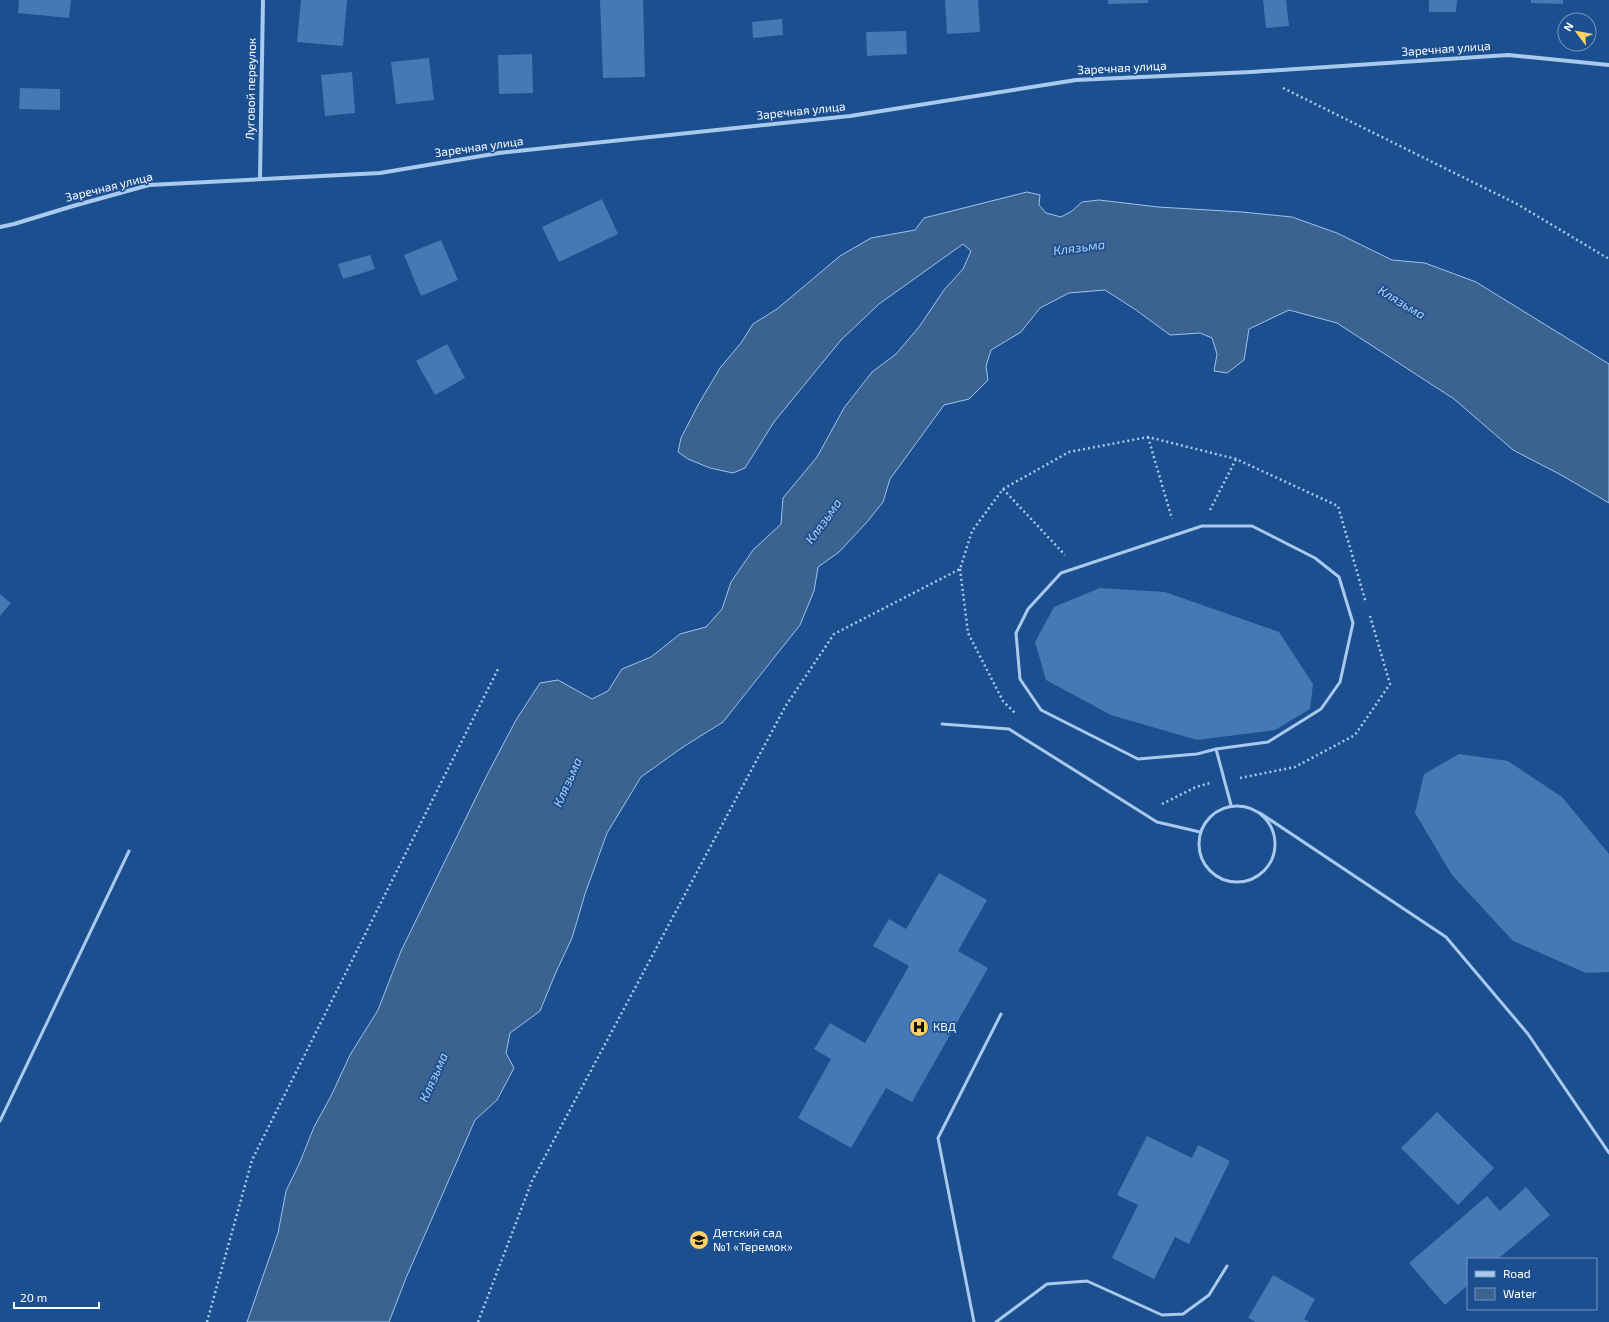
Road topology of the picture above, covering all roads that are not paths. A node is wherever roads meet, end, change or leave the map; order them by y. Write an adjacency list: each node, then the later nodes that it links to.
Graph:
1 (264, 0): 3 (street, Луговой переулок)
2 (1609, 65): 3 (street, Заречная улица)
3 (260, 178): 4 (street, Заречная улица)
4 (0, 227)
5 (942, 724): 9 (lane)
6 (1216, 749): 6 (lane); 7 (lane)
7 (1231, 805): 8 (lane); 9 (lane)
8 (1260, 813): 9 (lane); 13 (lane)
9 (1200, 832)
10 (129, 851): 12 (lane)
11 (1001, 1014): 15 (lane)
12 (0, 1122)
13 (1609, 1153)
14 (1227, 1266): 16 (lane)
15 (974, 1322)
16 (996, 1322)

